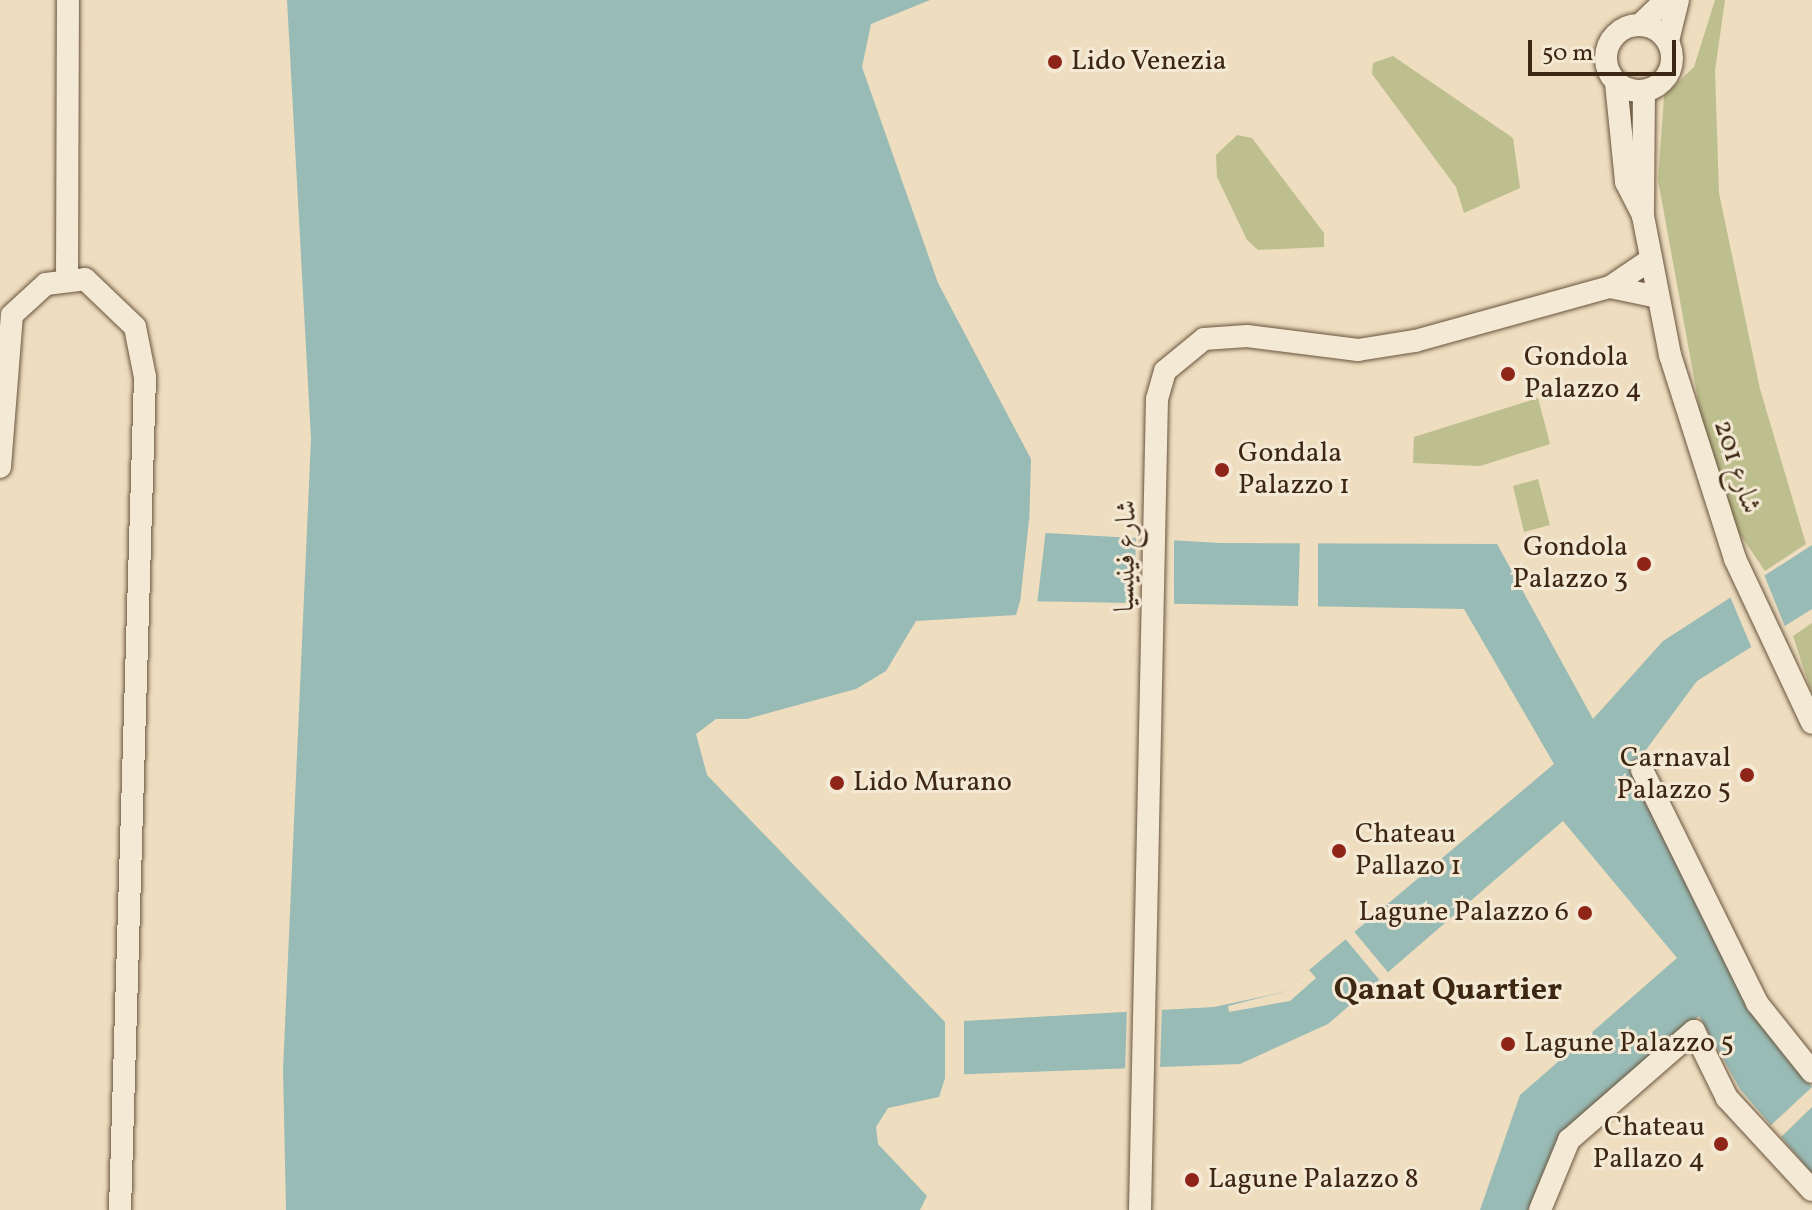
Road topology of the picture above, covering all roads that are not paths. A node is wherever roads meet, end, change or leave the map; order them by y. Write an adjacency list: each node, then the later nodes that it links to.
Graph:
1 (68, 0): 10 (street)
2 (1666, 0): 4 (street)
3 (1678, 0): 5 (street)
4 (1640, 25): 5 (street); 6 (street)
5 (1668, 41): 7 (street)
6 (1616, 83): 7 (street); 8 (street, شارع 201)
7 (1644, 91): 8 (street, شارع 201)
8 (1643, 216): 9 (street, شارع 201)
9 (1650, 260): 11 (street, شارع فينيسيا); 12 (street, شارع 201)
10 (67, 278): 13 (street); 18 (street)
11 (1610, 287): 12 (street, شارع فينيسيا); 19 (street, شارع فينيسيا)
12 (1658, 297): 14 (street, شارع 201)
13 (0, 467)
14 (1812, 723)
15 (1642, 770): 16 (street)
16 (1812, 1072)
17 (1812, 1190): 20 (street)
18 (120, 1210)
19 (1140, 1210)
20 (1540, 1210)

